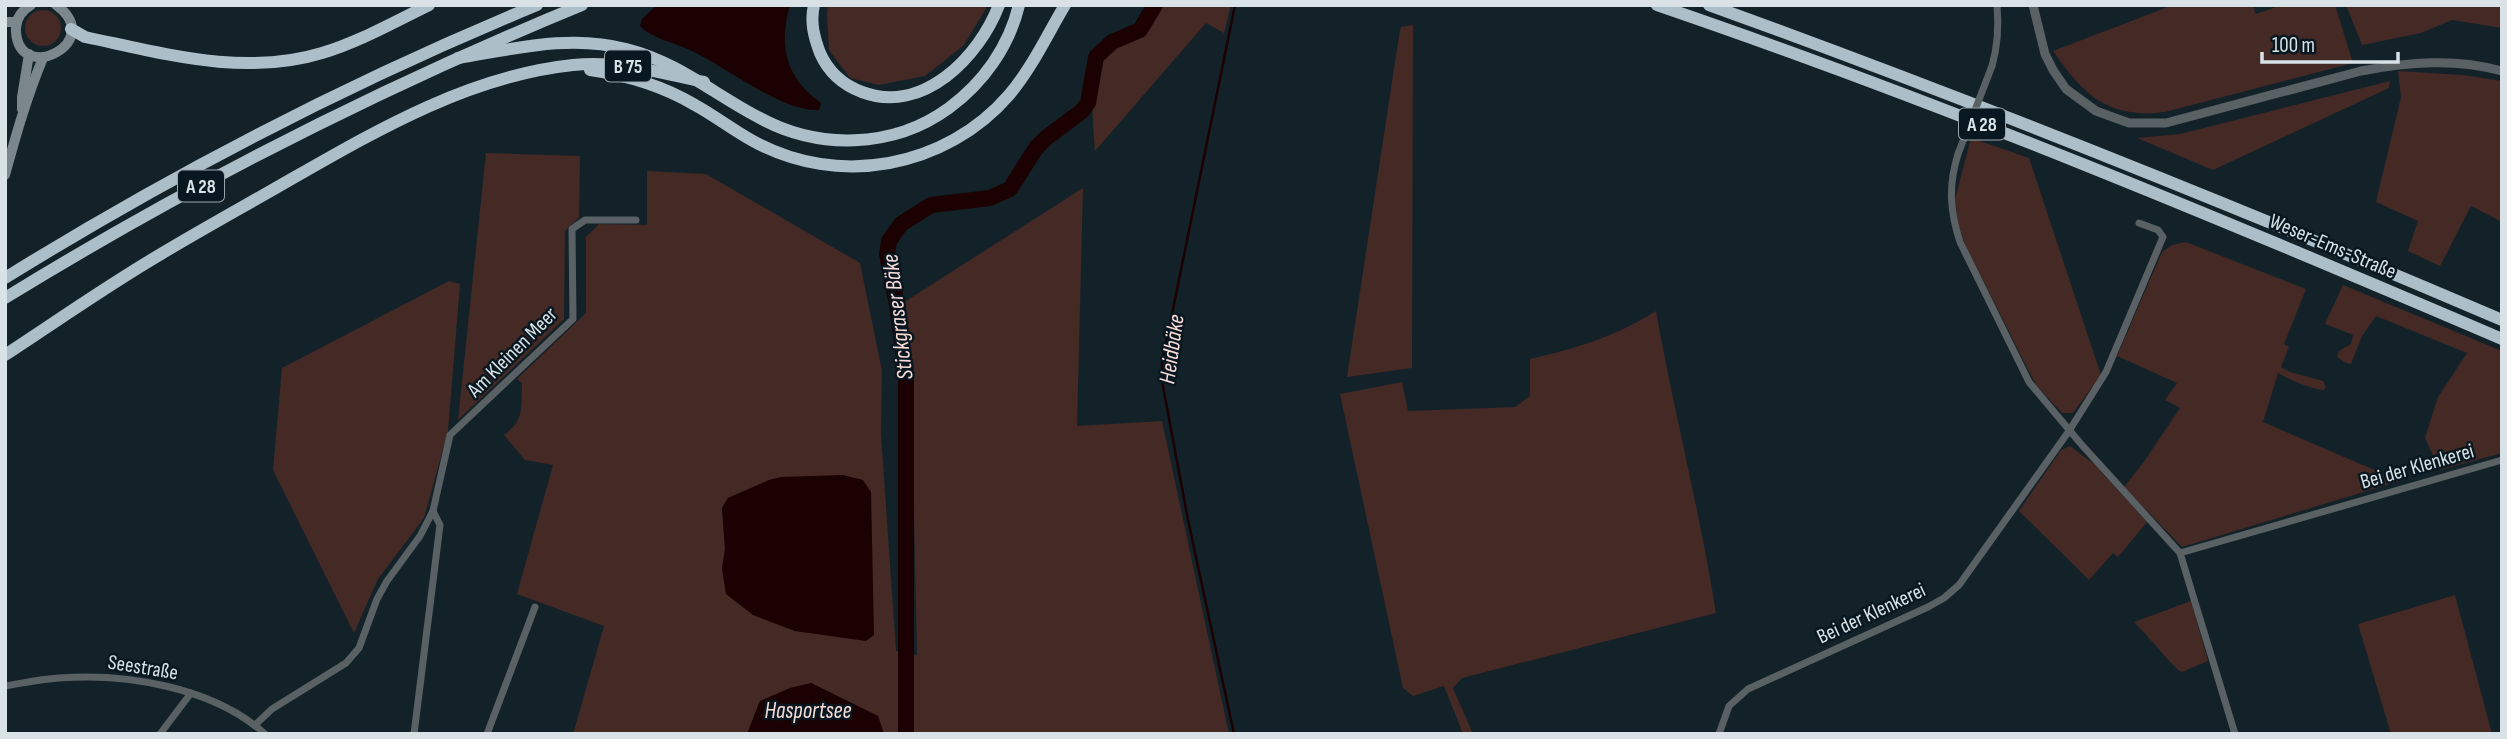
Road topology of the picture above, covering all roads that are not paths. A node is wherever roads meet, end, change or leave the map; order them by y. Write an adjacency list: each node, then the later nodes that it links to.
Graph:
1 (31, 5): 17 (main road)
2 (429, 5): 18 (highway)
3 (520, 5): 15 (highway)
4 (537, 5): 15 (highway, A 28)
5 (582, 5): 22 (highway, A 28)
6 (814, 5): 7 (highway)
7 (999, 5)
8 (1019, 5): 25 (highway)
9 (1065, 5): 23 (highway)
10 (1657, 5): 33 (highway, Weser-Ems-Straße / A 28)
11 (1709, 5): 32 (highway, Weser-Ems-Straße / A 28)
12 (1997, 5): 35 (street, bridge)
13 (2033, 5): 24 (street)
14 (57, 6): 18 (main road)
15 (499, 21): 30 (highway, A 28)
16 (5, 22): 17 (main road)
17 (17, 22): 19 (main road)
18 (71, 29): 21 (main road)
19 (11, 34): 20 (main road)
20 (29, 54): 21 (main road); 26 (main road)
21 (43, 58): 26 (main road)
22 (458, 58): 25 (highway); 31 (highway, A 28)
23 (551, 68): 25 (highway, B 75); 34 (highway)
24 (2502, 71)
25 (704, 82)
26 (22, 109): 27 (main road)
27 (5, 175)
28 (636, 219): 37 (street, Am Kleinen Meer)
29 (2139, 223): 35 (street, Bei der Klenkerei)
30 (5, 278)
31 (5, 298)
32 (2502, 320)
33 (2502, 339)
34 (5, 355)
35 (2069, 431): 38 (street); 47 (street, Bei der Klenkerei)
36 (2502, 460): 38 (street, Bei der Klenkerei)
37 (433, 511): 42 (street, Am Kleinen Meer); 45 (street, Am Kleinen Meer)
38 (2180, 553): 48 (street)
39 (535, 607): 46 (street)
40 (5, 686): 41 (street, Seestraße)
41 (191, 693): 42 (street, Seestraße); 43 (street)
42 (255, 725): 44 (street, Seestraße)
43 (160, 734)
44 (265, 734)
45 (414, 734)
46 (487, 734)
47 (1719, 734)
48 (2235, 734)

